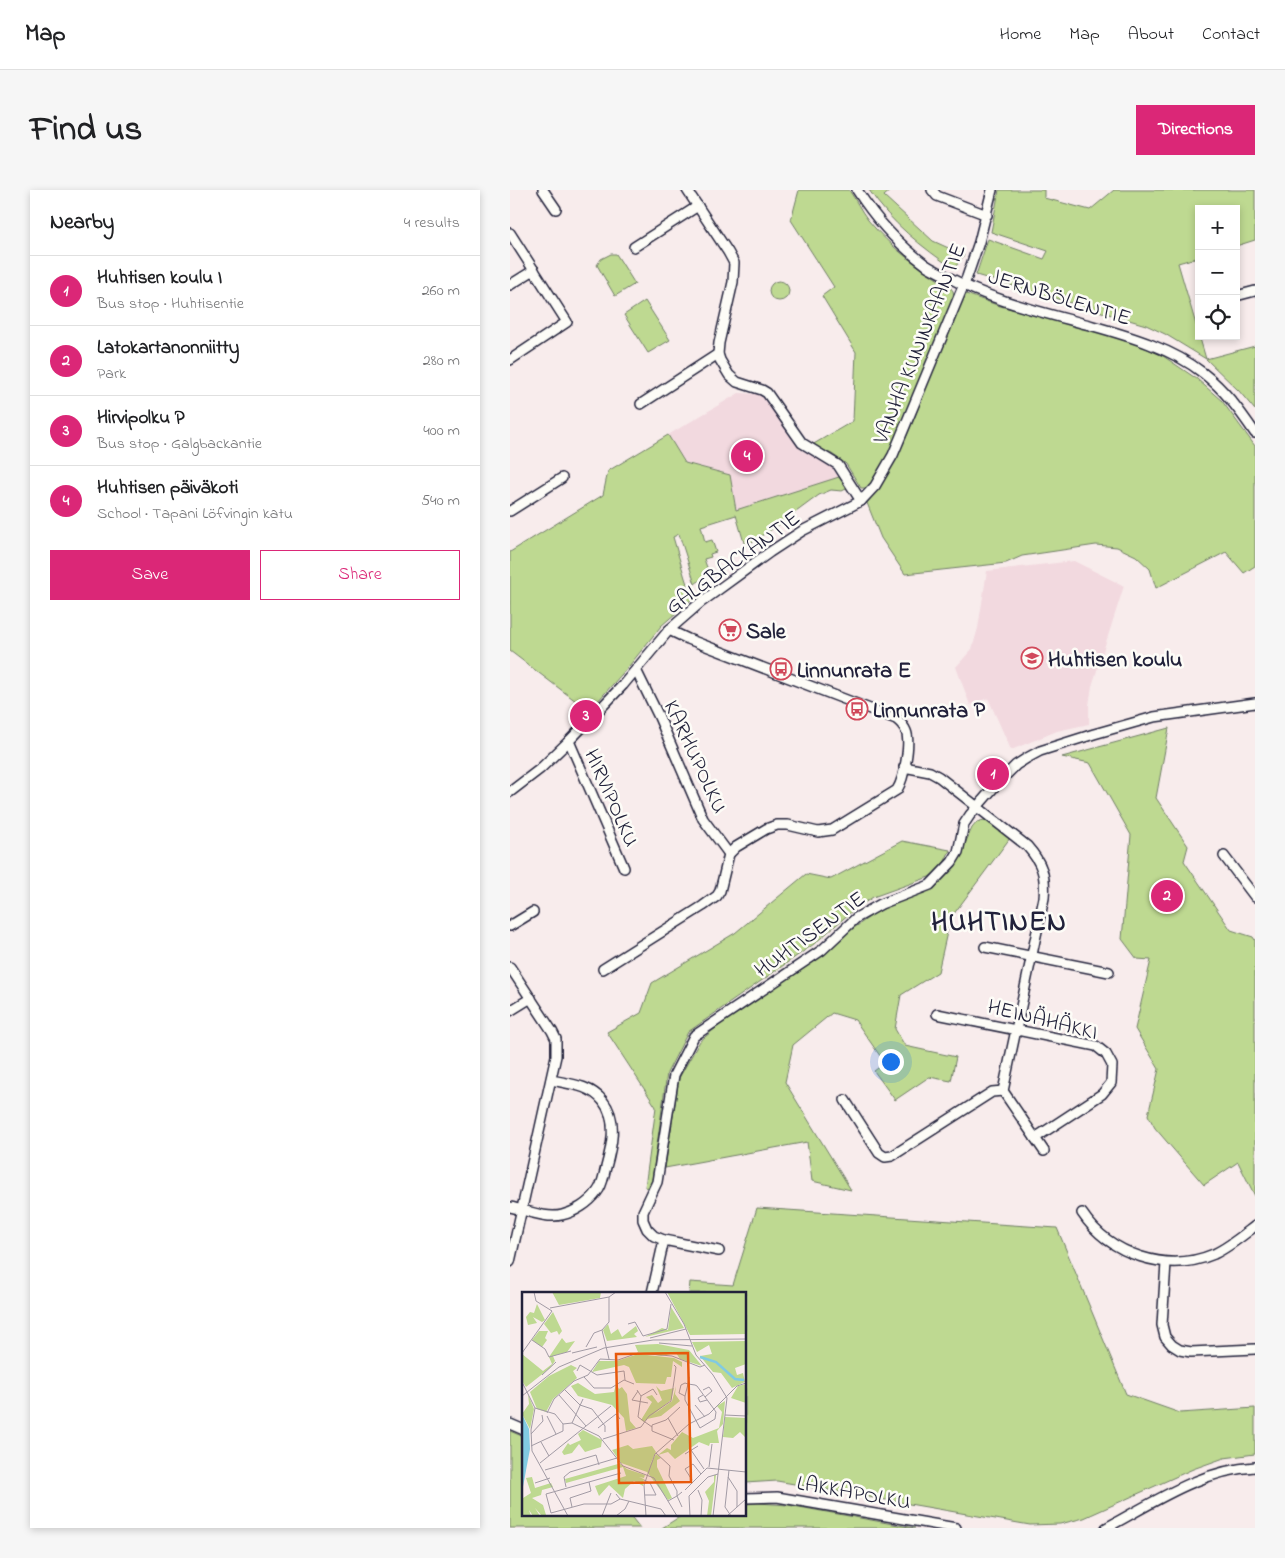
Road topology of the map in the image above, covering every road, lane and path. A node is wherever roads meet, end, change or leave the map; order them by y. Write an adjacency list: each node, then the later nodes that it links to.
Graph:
1 (543, 190): 7 (street)
2 (687, 190): 6 (street)
3 (857, 190): 13 (street, JERNBÖLENTIE)
4 (932, 190): 8 (street)
5 (992, 190): 8 (street, VANHA KUNINKAANTIE)
6 (698, 206): 10 (street); 16 (street)
7 (556, 209)
8 (987, 215): 13 (street, VANHA KUNINKAANTIE)
9 (510, 233): 11 (street)
10 (634, 247)
11 (534, 270): 12 (street); 17 (street)
12 (510, 285)
13 (962, 285): 19 (street, JERNBÖLENTIE); 21 (street, VANHA KUNINKAANTIE)
14 (1255, 291): 15 (street)
15 (1240, 295)
16 (718, 354): 18 (street); 21 (street)
17 (510, 360)
18 (641, 404)
19 (1255, 433)
20 (562, 478): 22 (street)
21 (861, 500): 23 (street, GALGBACKANTIE)
22 (510, 511)
23 (669, 630): 24 (street, GALGBACKANTIE); 27 (street)
24 (636, 670): 26 (street, GALGBACKANTIE); 30 (street, KARHUPOLKU)
25 (1255, 703): 29 (street, HUHTISENTIE)
26 (569, 741): 28 (street, GALGBACKANTIE); 32 (street, HIRVIPOLKU)
27 (904, 767): 29 (street); 30 (street)
28 (510, 792)
29 (977, 807): 37 (street); 54 (street, HUHTISENTIE)
30 (729, 854): 39 (street)
31 (1224, 856): 33 (street)
32 (624, 868)
33 (1255, 897)
34 (533, 912): 35 (street)
35 (510, 926)
36 (985, 947): 37 (street)
37 (1032, 957): 40 (street); 44 (street)
38 (510, 967): 41 (street)
39 (603, 969)
40 (1109, 972)
41 (531, 998): 42 (street); 45 (street)
42 (510, 1011)
43 (937, 1014): 44 (street, HEINÄHÄKKI)
44 (1017, 1029): 46 (street); 48 (street, HEINÄHÄKKI)
45 (551, 1080): 51 (street); 51 (street)
46 (1004, 1091): 47 (street); 48 (street)
47 (845, 1100)
48 (1035, 1138): 49 (street)
49 (1044, 1151)
50 (510, 1207): 51 (street)
51 (522, 1210): 56 (street)
52 (1082, 1213): 57 (street)
53 (1255, 1226): 57 (street)
54 (664, 1240): 55 (street); 58 (street)
55 (719, 1251)
56 (510, 1262)
57 (1166, 1263): 59 (street)
58 (652, 1292)
59 (1255, 1349)
60 (510, 1424): 61 (street)
61 (522, 1429)
62 (1255, 1467): 65 (street)
63 (746, 1498): 64 (street, LAKKAPOLKU)
64 (956, 1528)
65 (1106, 1528)

